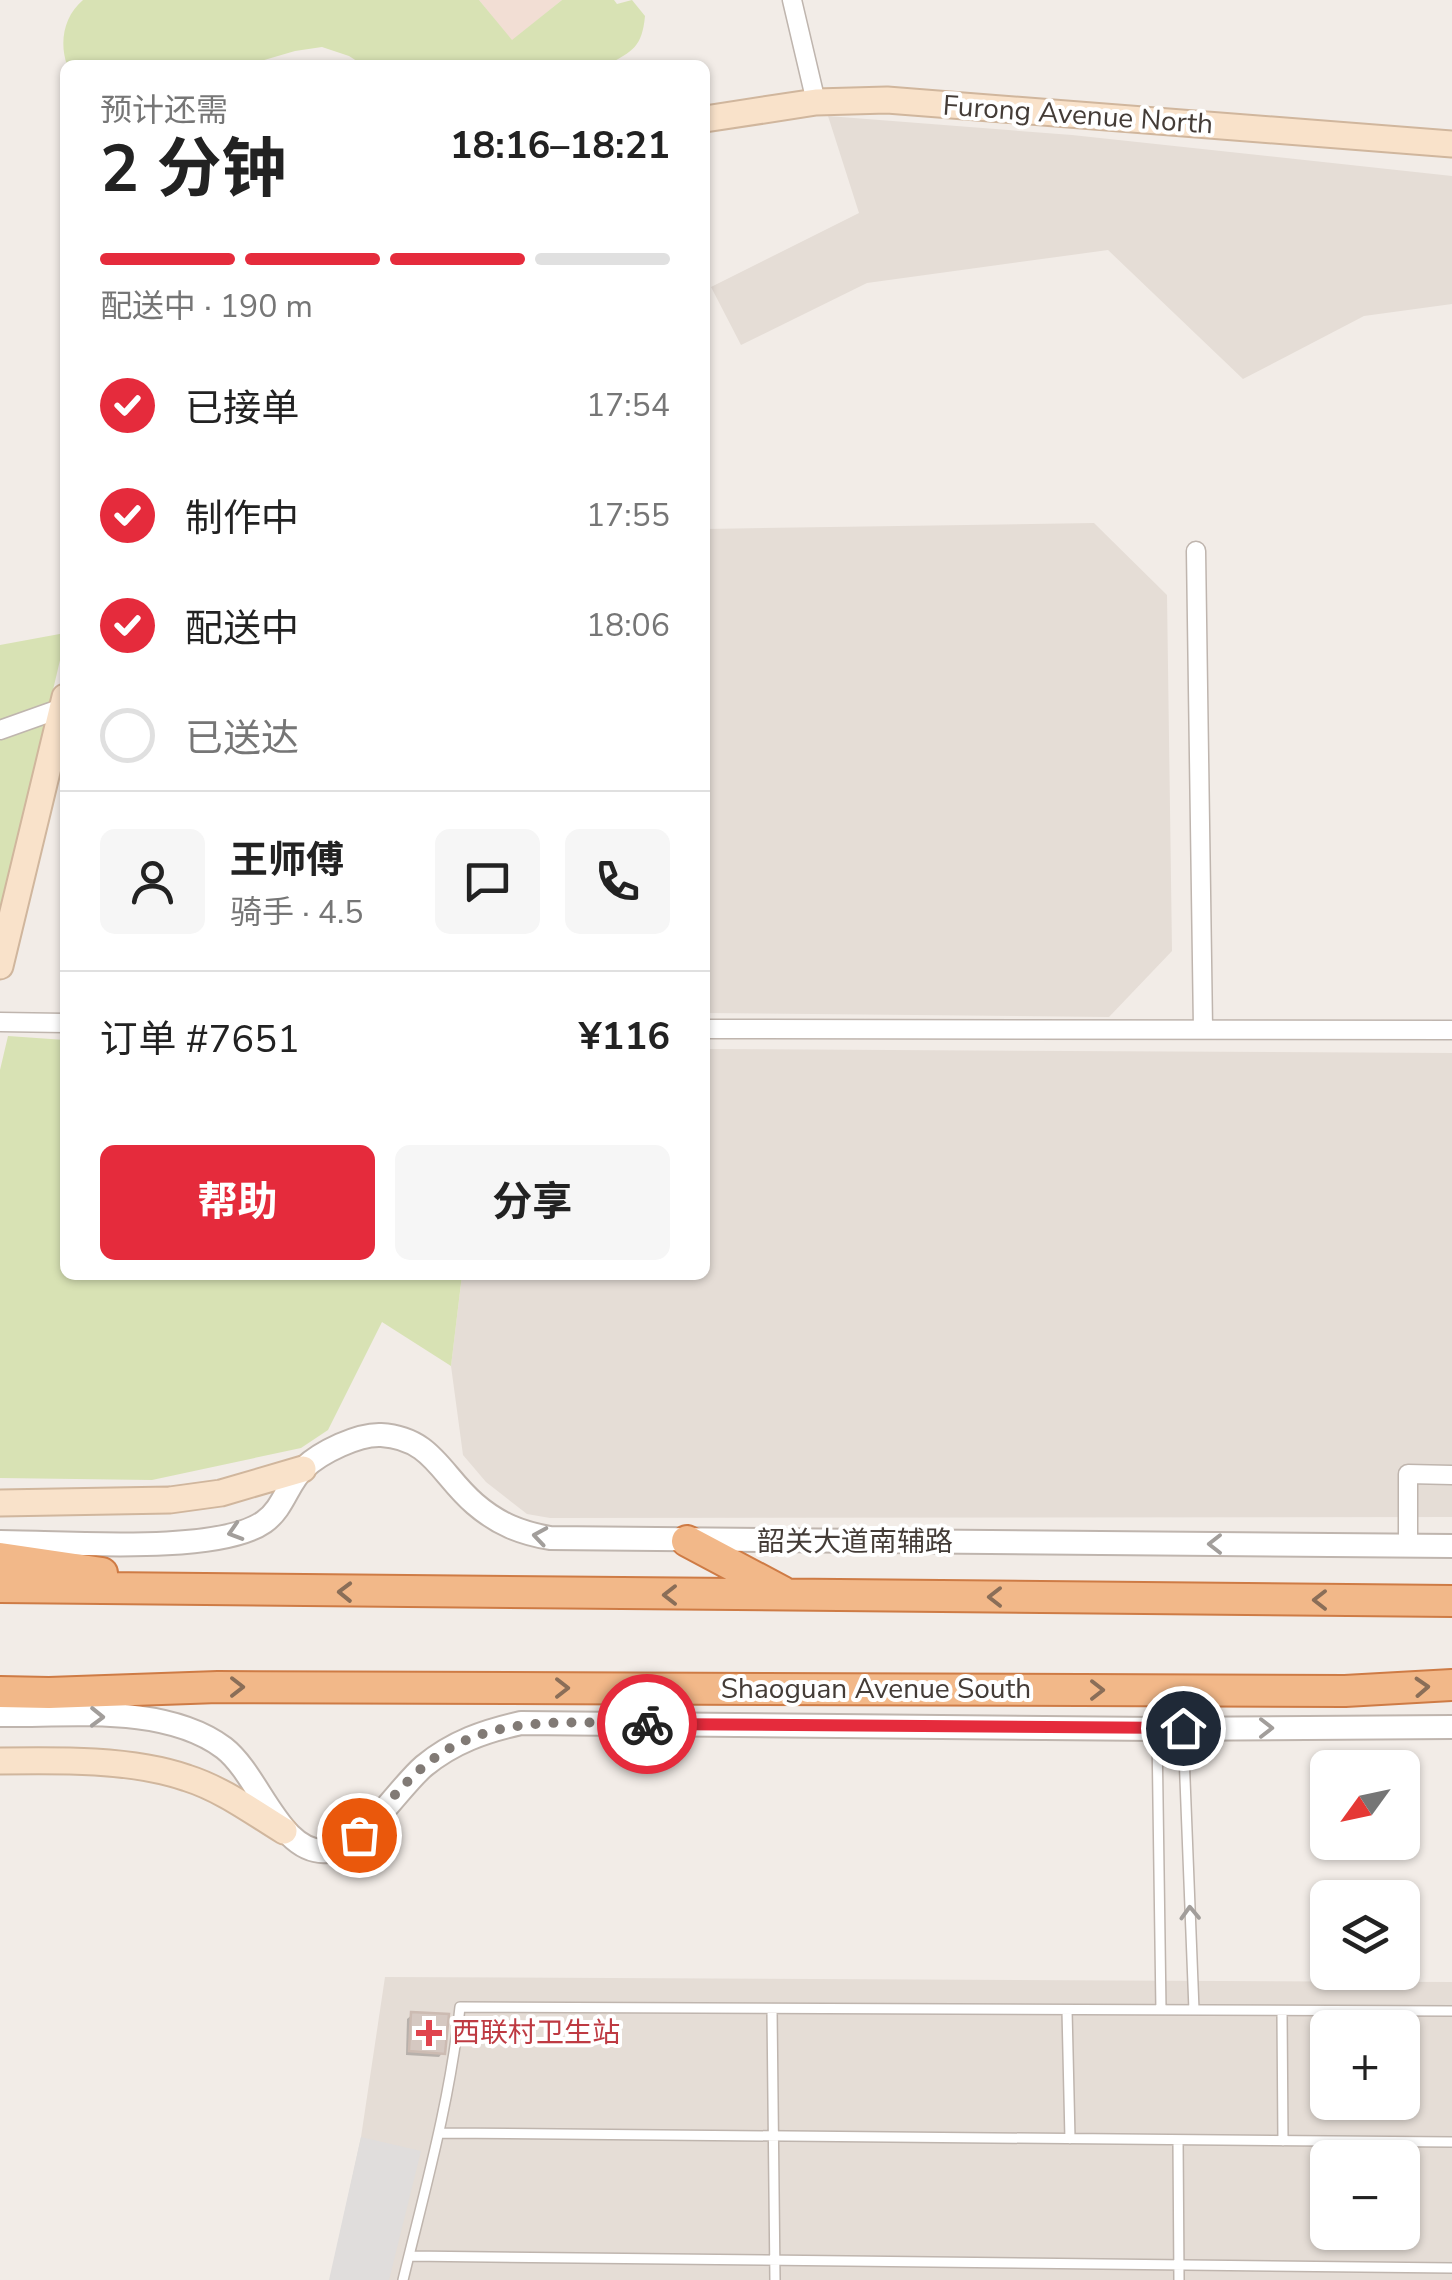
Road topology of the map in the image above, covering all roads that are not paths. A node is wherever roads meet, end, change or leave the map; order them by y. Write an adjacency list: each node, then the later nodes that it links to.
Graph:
1 (792, 0): 2 (street)
2 (816, 102): 3 (main road, Furong Avenue North); 4 (main road, Furong Avenue North)
3 (710, 118)
4 (1452, 144)
5 (1196, 551): 13 (street)
6 (60, 704): 8 (street)
7 (60, 716): 9 (main road)
8 (0, 730)
9 (0, 966)
10 (0, 1022): 11 (street)
11 (60, 1023)
12 (710, 1029): 13 (street)
13 (1203, 1029): 14 (street)
14 (1452, 1030)
15 (303, 1468): 17 (main road); 18 (street, 韶关大道南辅路, one-way to 15); 19 (street, one-way to 19)
16 (1452, 1475): 20 (street)
17 (0, 1503)
18 (687, 1541): 20 (street, 韶关大道南辅路, one-way to 18); 25 (highway)
19 (0, 1542)
20 (1408, 1545): 21 (street, 韶关大道南辅路)
21 (1452, 1546)
22 (0, 1558): 24 (highway)
23 (0, 1587): 24 (highway)
24 (209, 1588): 25 (highway, one-way to 24)
25 (790, 1596): 26 (highway, one-way to 25)
26 (1452, 1601)
27 (1452, 1686): 28 (highway, Shaoguan Avenue South, one-way to 27)
28 (0, 1692)
29 (0, 1714): 34 (street, one-way to 34)
30 (1183, 1728): 31 (street, one-way to 31); 32 (street); 38 (lane, one-way to 30)
31 (1452, 1728)
32 (1157, 1729): 34 (street); 37 (lane)
33 (0, 1761): 34 (main road)
34 (284, 1831)
35 (772, 2009): 36 (lane); 41 (lane); 42 (lane)
36 (1067, 2010): 37 (lane); 43 (lane)
37 (1161, 2010): 38 (lane)
38 (1194, 2010): 39 (lane)
39 (1282, 2011): 40 (lane); 45 (lane)
40 (1452, 2011)
41 (440, 2134): 42 (lane); 47 (lane)
42 (773, 2136): 43 (lane); 48 (lane)
43 (1070, 2138): 44 (lane)
44 (1178, 2140): 45 (lane); 49 (lane)
45 (1283, 2141): 46 (lane)
46 (1452, 2142)
47 (409, 2256): 48 (lane); 51 (lane)
48 (774, 2260): 49 (lane); 52 (lane)
49 (1179, 2265): 50 (lane); 53 (lane)
50 (1452, 2268)
51 (403, 2280)
52 (775, 2280)
53 (1179, 2280)

